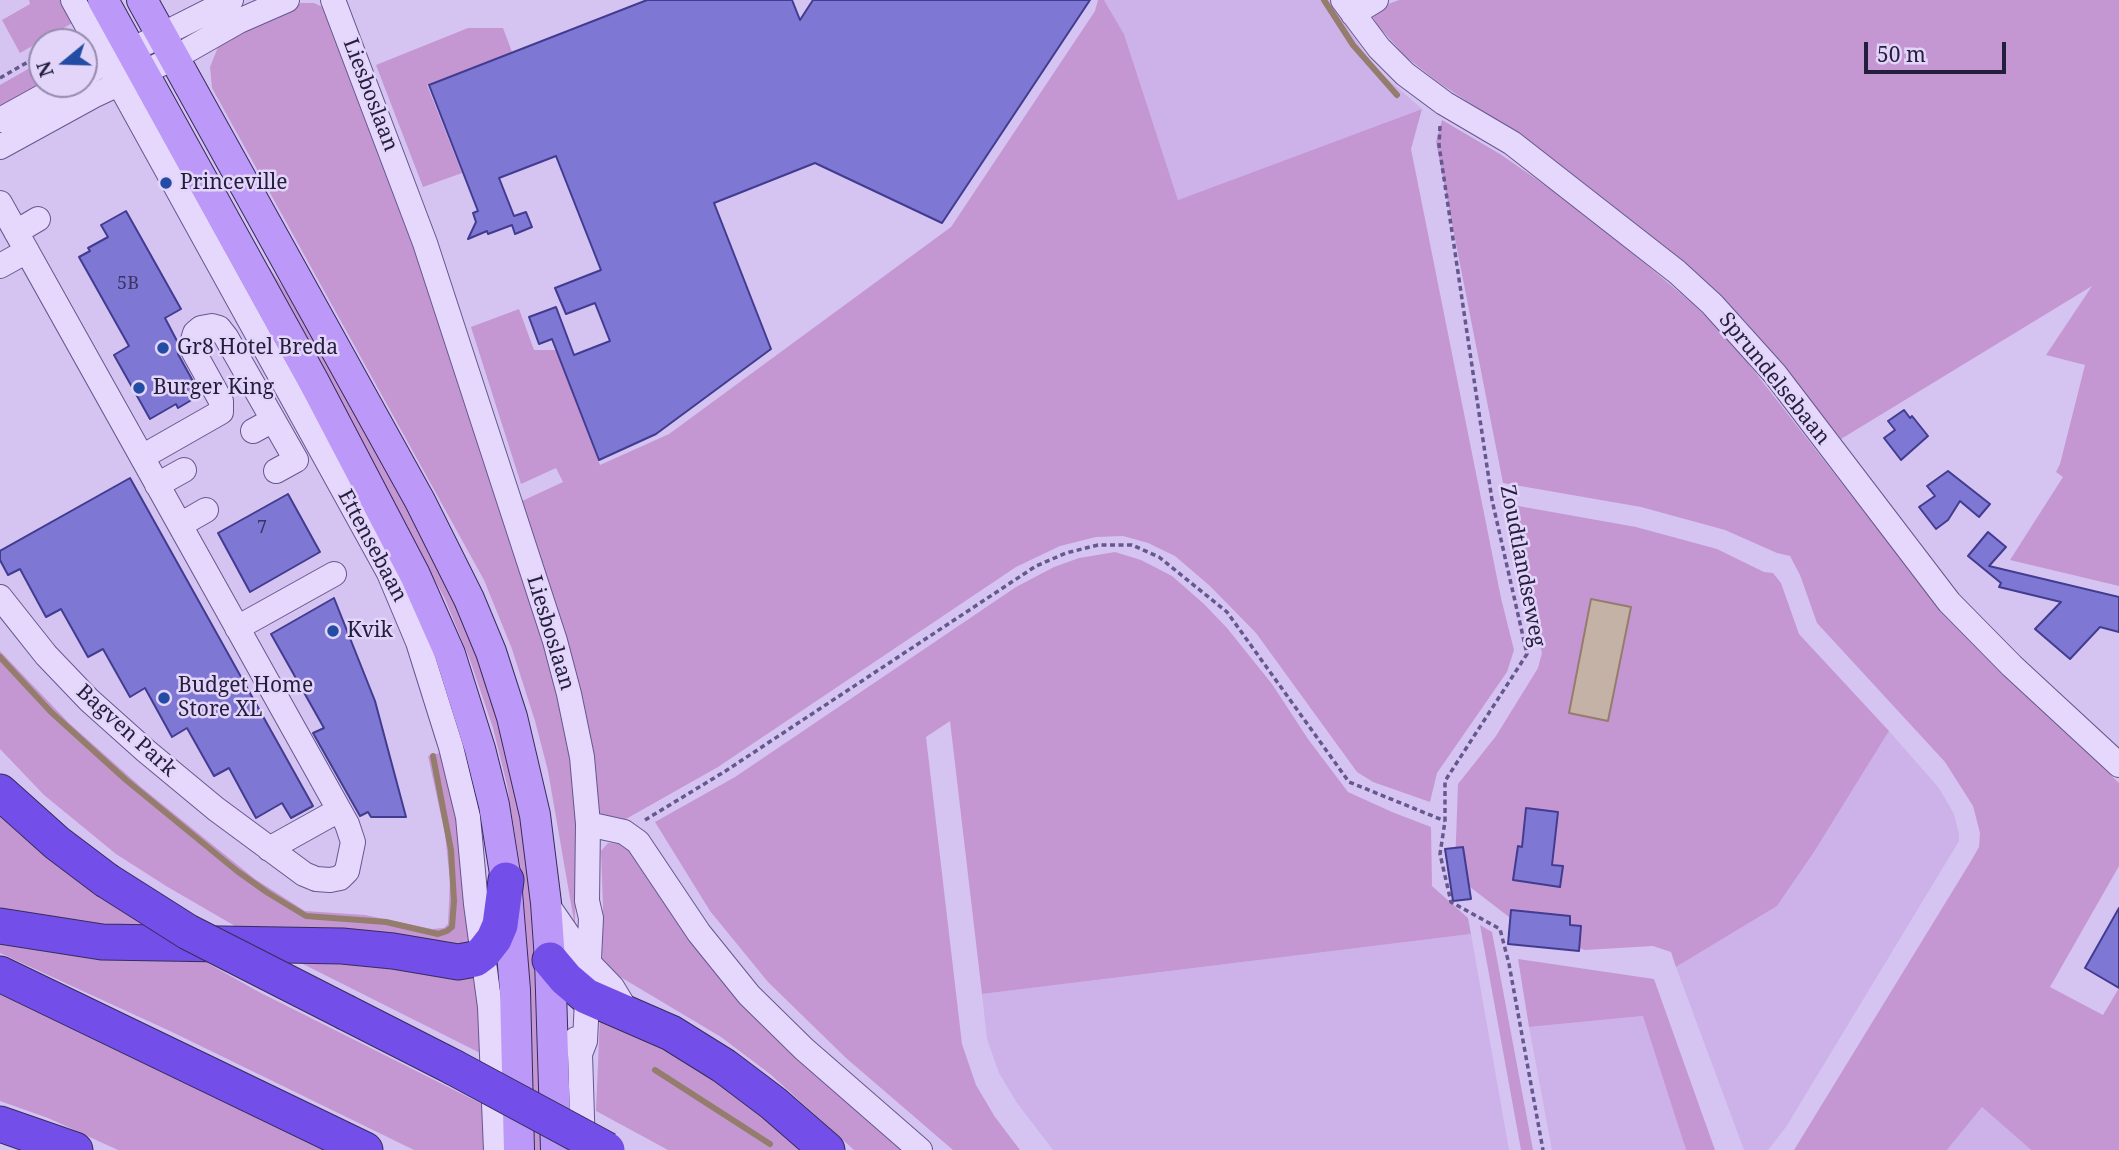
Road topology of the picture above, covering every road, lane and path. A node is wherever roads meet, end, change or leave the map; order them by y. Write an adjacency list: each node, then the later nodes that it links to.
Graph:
1 (72, 0): 11 (street, Ettensebaan)
2 (103, 0): 11 (main road, Ettensebaan)
3 (142, 0): 9 (main road)
4 (231, 0): 9 (street)
5 (287, 0): 9 (street)
6 (333, 0): 34 (street, Liesboslaan)
7 (1376, 0): 8 (street, Sprundelsebaan)
8 (1348, 7): 15 (street, Sprundelsebaan)
9 (168, 47): 11 (street); 40 (main road)
10 (28, 62): 13 (path)
11 (125, 67): 12 (street); 17 (street); 37 (main road, Ettensebaan); 39 (street, Ettensebaan)
12 (98, 72)
13 (0, 78)
14 (40, 98): 16 (street)
15 (1444, 103): 30 (street, Sprundelsebaan); 33 (path, Zoudtlandseweg)
16 (0, 120)
17 (0, 147)
18 (38, 219): 19 (street)
19 (8, 226): 20 (street); 21 (street, Bagven Park)
20 (0, 266)
21 (142, 457): 23 (street); 24 (street, Bagven Park)
22 (184, 470): 24 (street)
23 (275, 471)
24 (158, 485): 26 (street, Bagven Park)
25 (206, 510): 26 (street)
26 (180, 525): 29 (street, Bagven Park)
27 (334, 574): 29 (street)
28 (0, 597): 36 (street, Bagven Park)
29 (237, 628): 32 (street, Bagven Park)
30 (2119, 765)
31 (0, 792): 49 (highway, bridge)
32 (339, 810): 36 (street); 36 (street, Bagven Park)
33 (1444, 821): 35 (path); 52 (path, Zoudtlandseweg)
34 (588, 824): 35 (street); 40 (street, Liesboslaan)
35 (624, 832): 51 (street)
36 (269, 849)
37 (506, 880): 39 (highway); 46 (main road, Ettensebaan)
38 (0, 926): 39 (highway)
39 (483, 953): 45 (street, Ettensebaan)
40 (576, 972): 47 (main road); 48 (street, Liesboslaan); 50 (highway)
41 (0, 974): 44 (highway)
42 (0, 1124): 43 (highway)
43 (75, 1150)
44 (365, 1150)
45 (496, 1150)
46 (519, 1150)
47 (556, 1150)
48 (583, 1150)
49 (607, 1150)
50 (827, 1150)
51 (920, 1150)
52 (1543, 1150)

